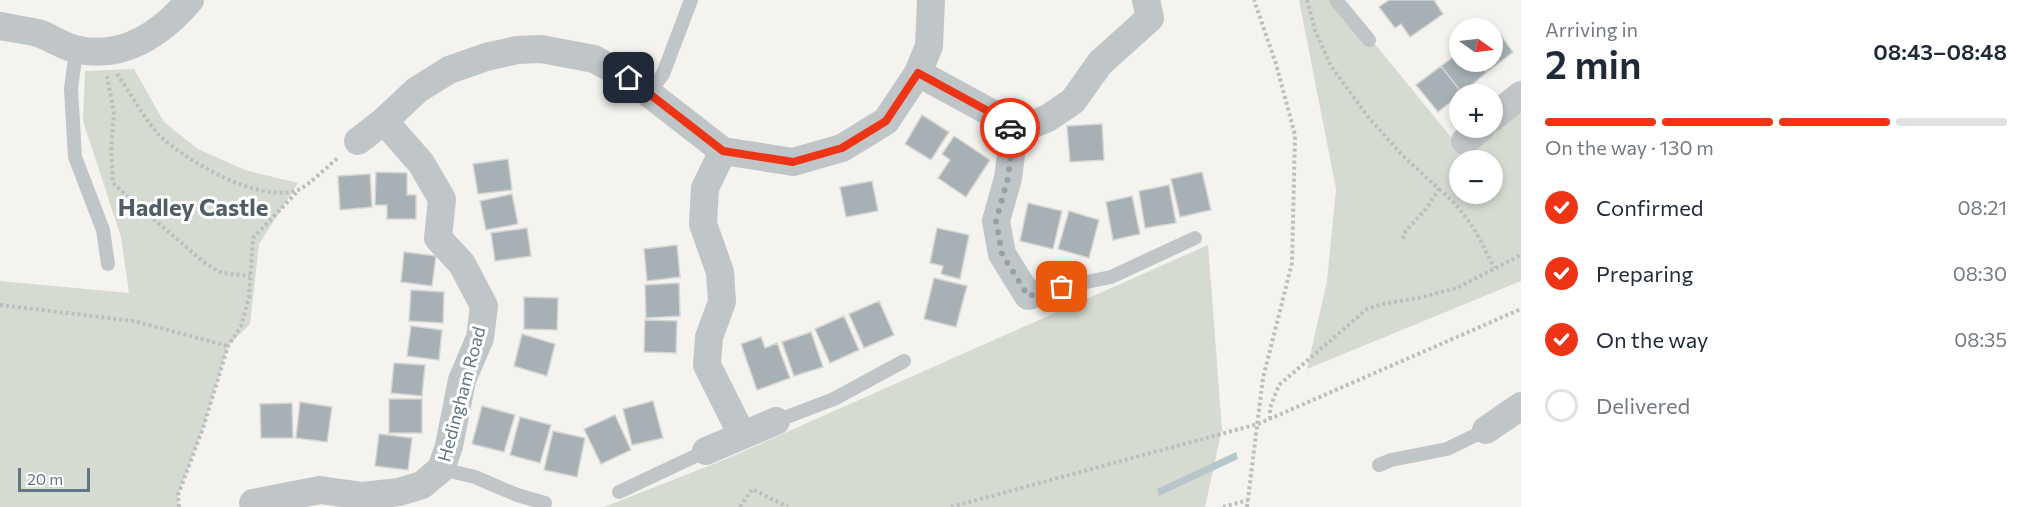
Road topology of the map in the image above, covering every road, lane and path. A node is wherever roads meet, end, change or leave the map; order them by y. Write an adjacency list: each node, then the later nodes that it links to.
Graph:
1 (190, 0): 10 (street)
2 (691, 0): 12 (lane)
3 (931, 0): 11 (street)
4 (1146, 0): 16 (street)
5 (1254, 0): 35 (path)
6 (1307, 0): 20 (path)
7 (1336, 0): 9 (lane)
8 (0, 26): 10 (street)
9 (1369, 40)
10 (89, 51): 19 (path); 24 (lane); 26 (path)
11 (918, 73): 16 (street); 18 (street)
12 (649, 93): 15 (street); 18 (street)
13 (1521, 95): 14 (street)
14 (1503, 109)
15 (384, 121): 17 (street); 40 (street, Hedingham Road)
16 (1014, 132): 27 (street)
17 (358, 141): 19 (path)
18 (723, 151): 37 (street)
19 (300, 189): 26 (path)
20 (1439, 189): 22 (path); 25 (path)
21 (1195, 238): 27 (lane)
22 (1403, 239)
23 (1521, 255): 25 (path)
24 (108, 264)
25 (1494, 268): 33 (path)
26 (250, 276): 30 (path)
27 (1062, 287)
28 (0, 306): 30 (path)
29 (1521, 309): 33 (path)
30 (228, 346): 45 (path)
31 (904, 361): 34 (lane)
32 (1521, 406): 36 (street)
33 (1270, 419): 35 (path)
34 (776, 420): 37 (street)
35 (1258, 424): 42 (path); 48 (path)
36 (1486, 430): 39 (lane)
37 (742, 435): 38 (street)
38 (706, 451): 41 (lane)
39 (1379, 465)
40 (441, 469): 43 (street, Hedingham Road); 44 (lane)
41 (619, 492)
42 (1248, 500): 49 (path); 50 (path)
43 (253, 503)
44 (545, 503)
45 (178, 507)
46 (740, 507): 47 (path)
47 (788, 507)
48 (951, 507)
49 (1223, 507)
50 (1247, 507)

